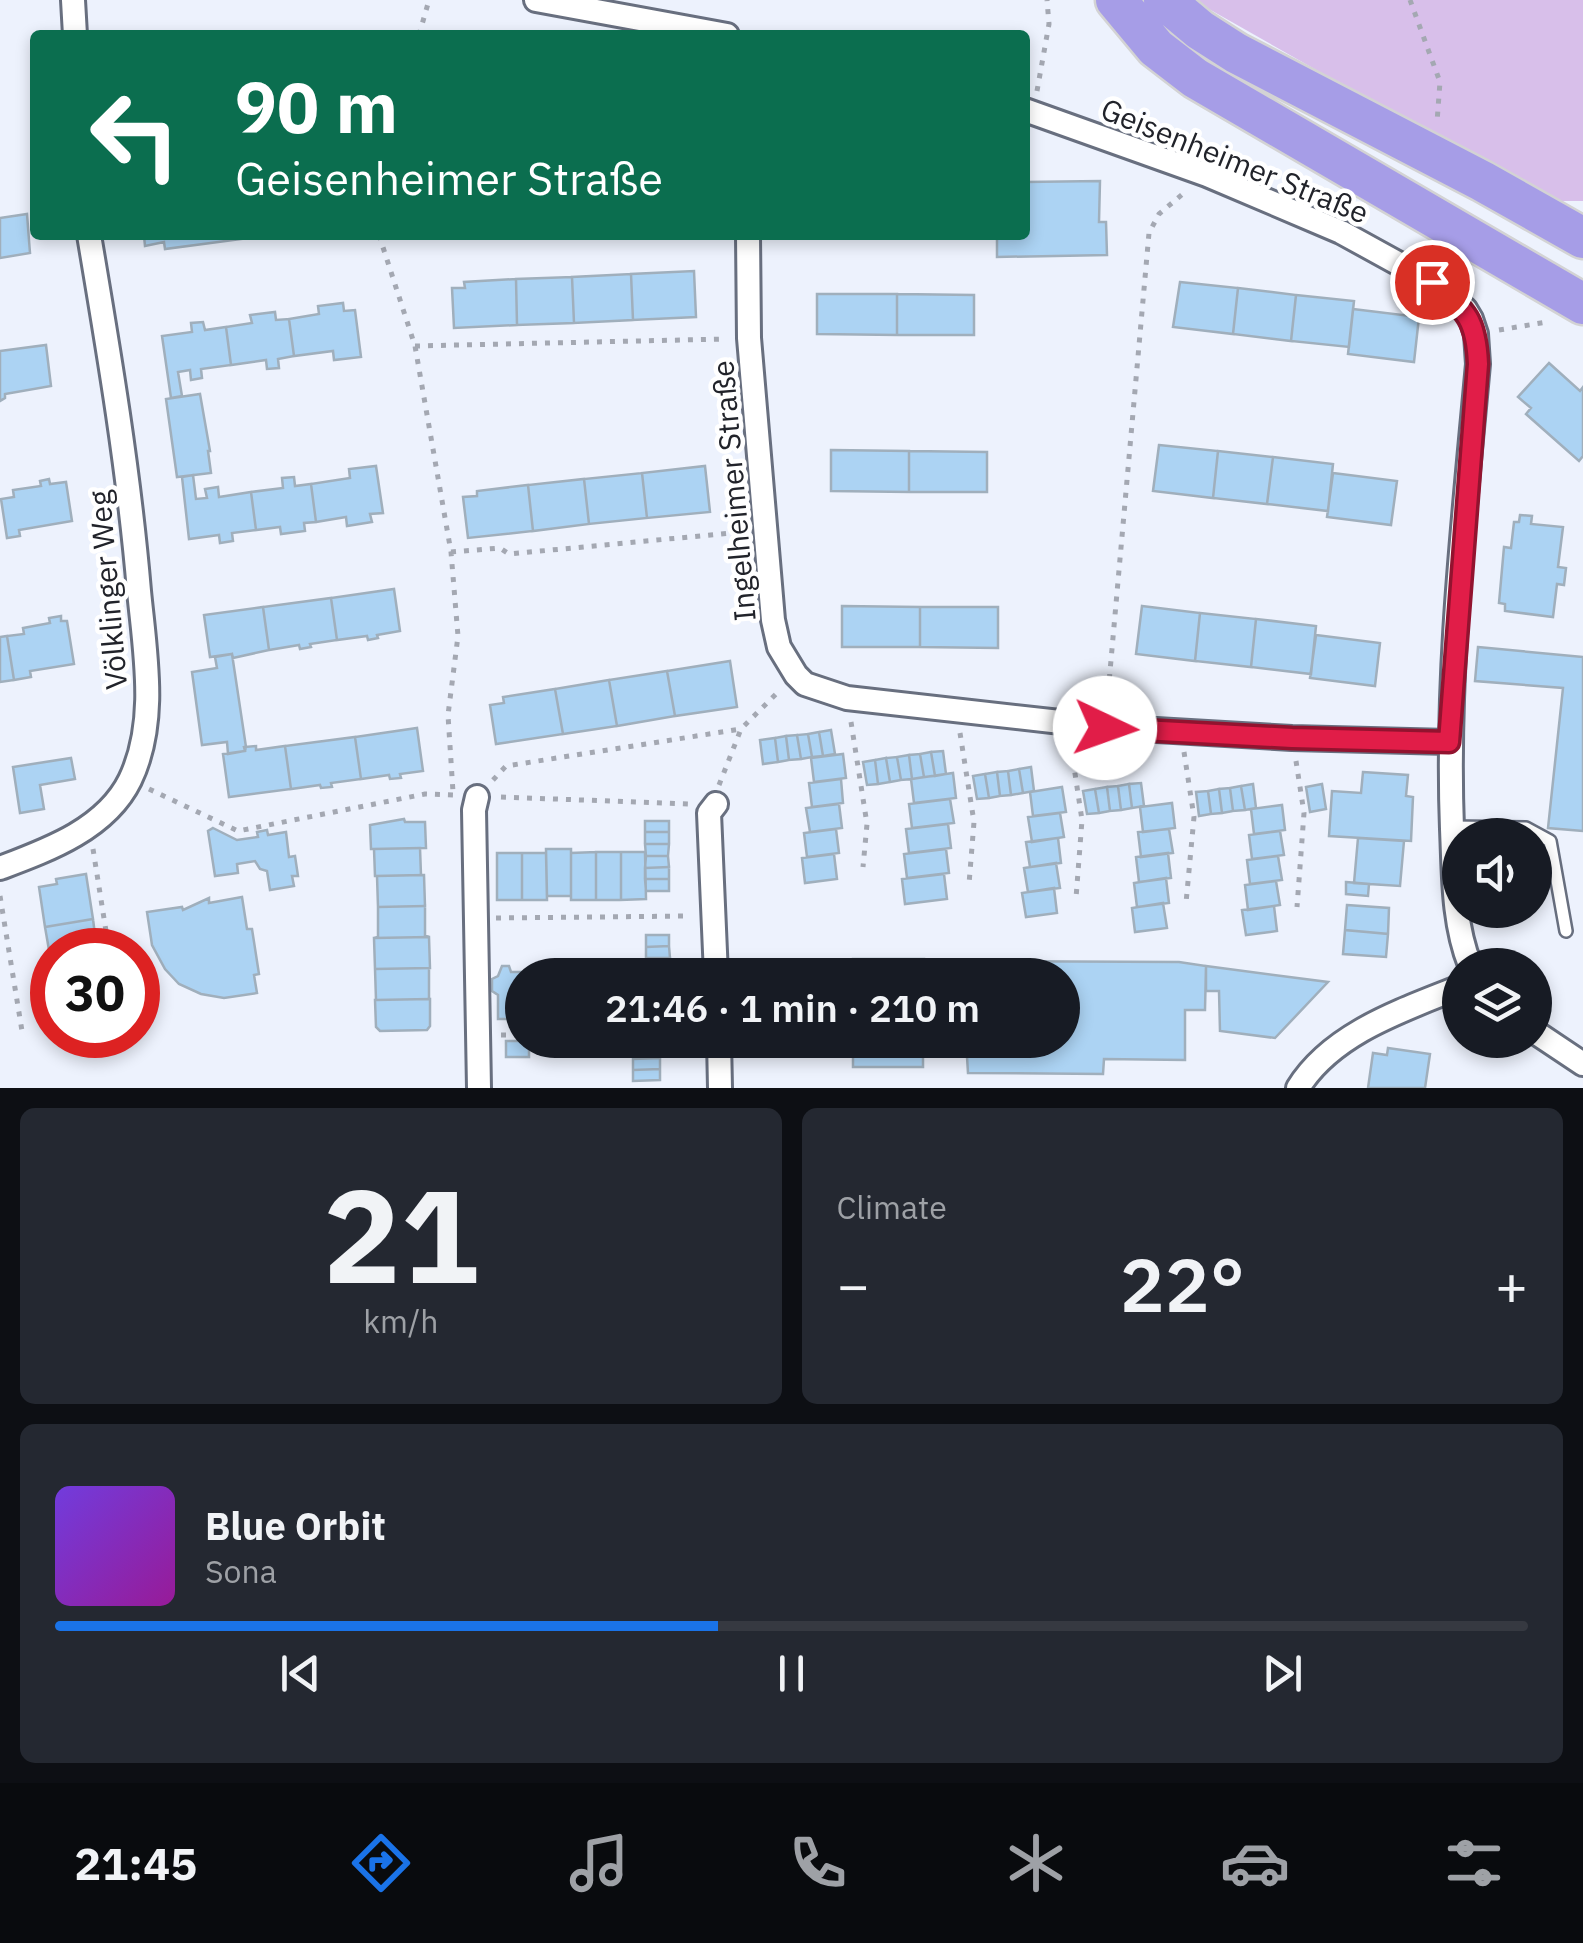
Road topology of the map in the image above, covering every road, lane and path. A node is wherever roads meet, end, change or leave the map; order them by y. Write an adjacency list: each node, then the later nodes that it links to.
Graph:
1 (73, 0): 8 (street)
2 (429, 0): 9 (path)
3 (536, 0): 10 (street)
4 (1048, 0): 11 (path)
5 (1116, 0): 19 (highway)
6 (1164, 0): 13 (highway)
7 (1410, 0): 13 (path)
8 (75, 30)
9 (420, 30)
10 (700, 30)
11 (1030, 108)
12 (1030, 112): 14 (street, Geisenheimer Straße)
13 (1435, 156): 15 (highway)
14 (1207, 175): 20 (street, Geisenheimer Straße); 28 (path)
15 (1583, 238)
16 (90, 240): 37 (street, Völklinger Weg)
17 (381, 240): 22 (path)
18 (748, 240): 21 (street, Ingelheimer Straße)
19 (1571, 316): 20 (path)
20 (1476, 334): 32 (street)
21 (749, 338): 22 (path); 23 (street, Ingelheimer Straße)
22 (415, 346): 24 (path)
23 (765, 529): 24 (path); 25 (street, Ingelheimer Straße)
24 (451, 552): 33 (path)
25 (847, 698): 26 (street, Ingelheimer Straße); 39 (path)
26 (957, 709): 27 (street, Ingelheimer Straße); 41 (path)
27 (1068, 724): 28 (street, Ingelheimer Straße); 43 (path)
28 (1105, 728): 30 (street, Ingelheimer Straße)
29 (741, 729): 34 (path)
30 (1181, 732): 31 (street, Ingelheimer Straße); 44 (path)
31 (1292, 738): 32 (street, Ingelheimer Straße); 45 (path)
32 (1449, 742): 36 (street)
33 (453, 795)
34 (477, 796): 47 (street)
35 (716, 804): 46 (street)
36 (1452, 818)
37 (90, 826): 40 (street, Völklinger Weg); 48 (path)
38 (1552, 851): 49 (lane)
39 (863, 867)
40 (0, 868)
41 (969, 884)
42 (0, 896): 52 (path)
43 (1076, 898)
44 (1186, 903)
45 (1297, 907)
46 (713, 916): 47 (path); 50 (street)
47 (477, 918): 56 (street)
48 (106, 928)
49 (1566, 931)
50 (715, 958)
51 (1442, 994): 58 (street)
52 (22, 1031)
53 (1552, 1043): 55 (street)
54 (719, 1058): 57 (street)
55 (1583, 1064)
56 (479, 1088)
57 (720, 1088)
58 (1298, 1088)

